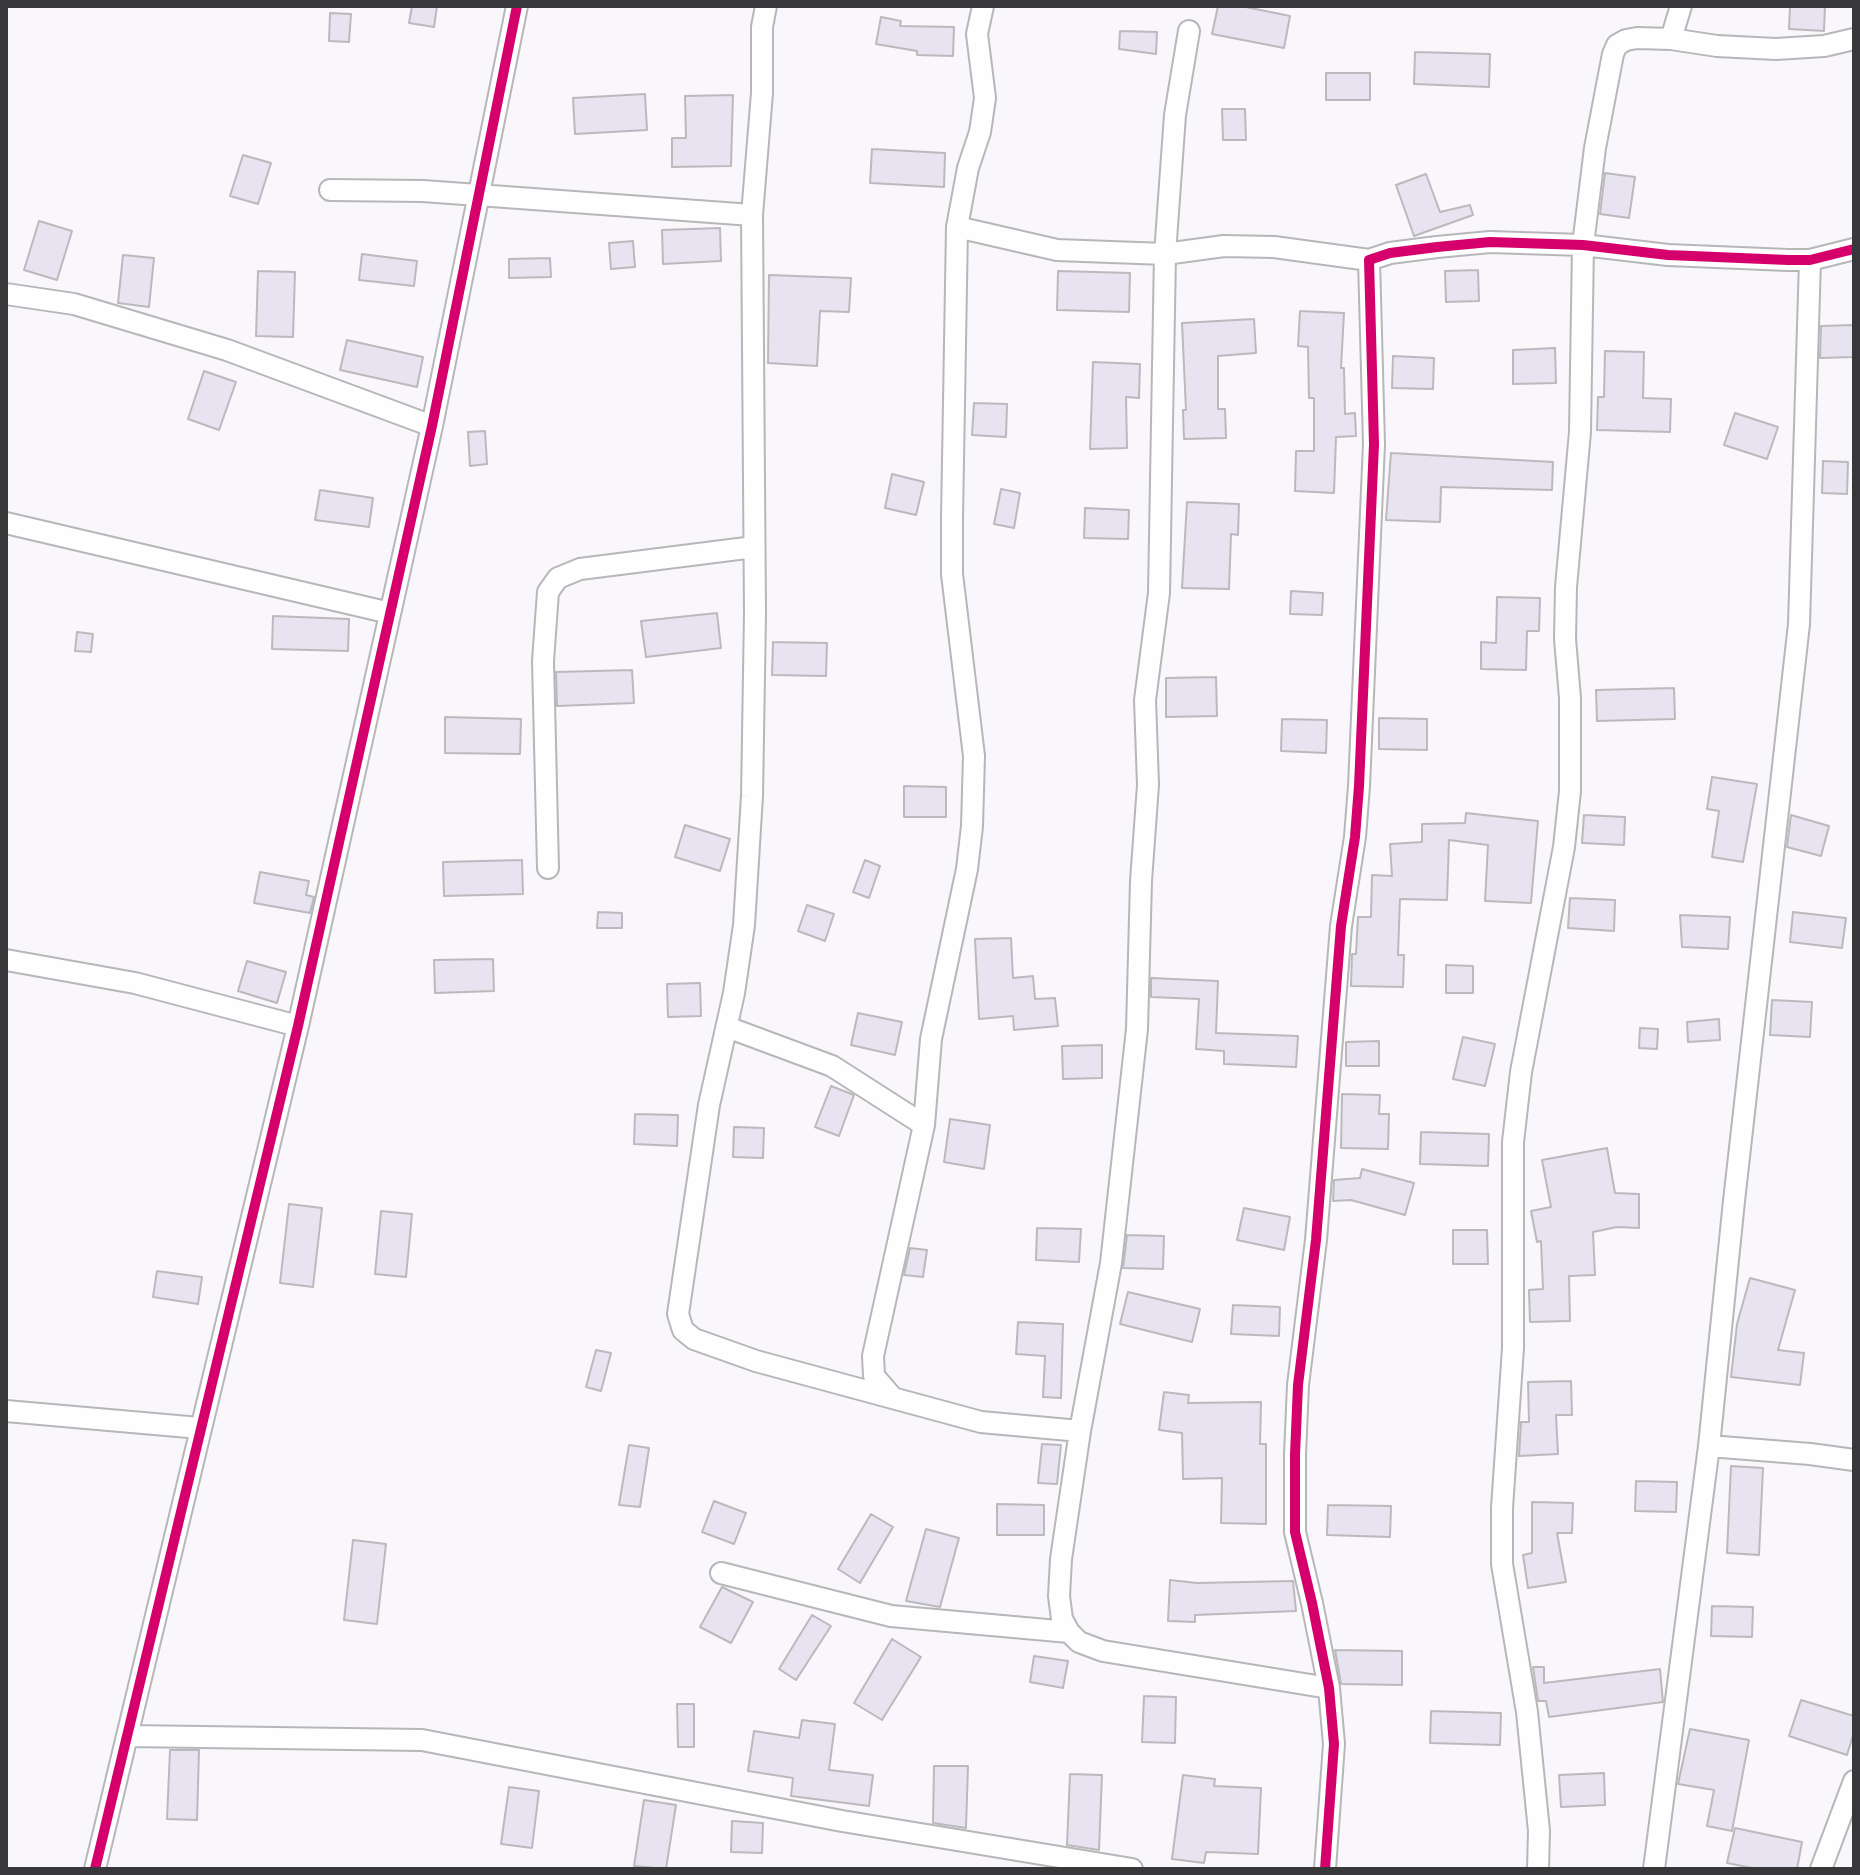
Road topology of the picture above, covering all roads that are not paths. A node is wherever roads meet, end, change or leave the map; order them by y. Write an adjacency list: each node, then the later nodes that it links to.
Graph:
1 (517, 6): 9 (street)
2 (766, 6): 10 (street)
3 (983, 6): 11 (street)
4 (1681, 6): 6 (street)
5 (1189, 31): 14 (street)
6 (1671, 39): 7 (street); 12 (street)
7 (1854, 39)
8 (330, 190): 9 (street)
9 (479, 197): 10 (street); 18 (street)
10 (752, 215): 20 (street)
11 (957, 227): 14 (street); 26 (street)
12 (1583, 245): 15 (street); 16 (street); 41 (street)
13 (1854, 249): 16 (street)
14 (1165, 254): 15 (street); 30 (street)
15 (1369, 260): 35 (street)
16 (1810, 260): 31 (street)
17 (6, 294): 18 (street)
18 (432, 426): 21 (street)
19 (6, 523): 21 (street)
20 (754, 547): 22 (street); 27 (street)
21 (390, 613): 24 (street)
22 (548, 868)
23 (6, 960): 24 (street)
24 (298, 1026): 29 (street)
25 (727, 1027): 26 (street)
26 (924, 1125): 27 (street)
27 (893, 1398): 30 (street)
28 (6, 1411): 29 (street)
29 (200, 1428): 36 (street)
30 (1080, 1431): 34 (street)
31 (1709, 1446): 32 (street); 42 (street)
32 (1854, 1460)
33 (721, 1573): 34 (street)
34 (1069, 1632): 35 (street)
35 (1329, 1688): 40 (street)
36 (128, 1736): 38 (street); 39 (street)
37 (1854, 1781): 43 (street)
38 (95, 1869)
39 (1132, 1869)
40 (1325, 1869)
41 (1538, 1869)
42 (1654, 1869)
43 (1821, 1869)

